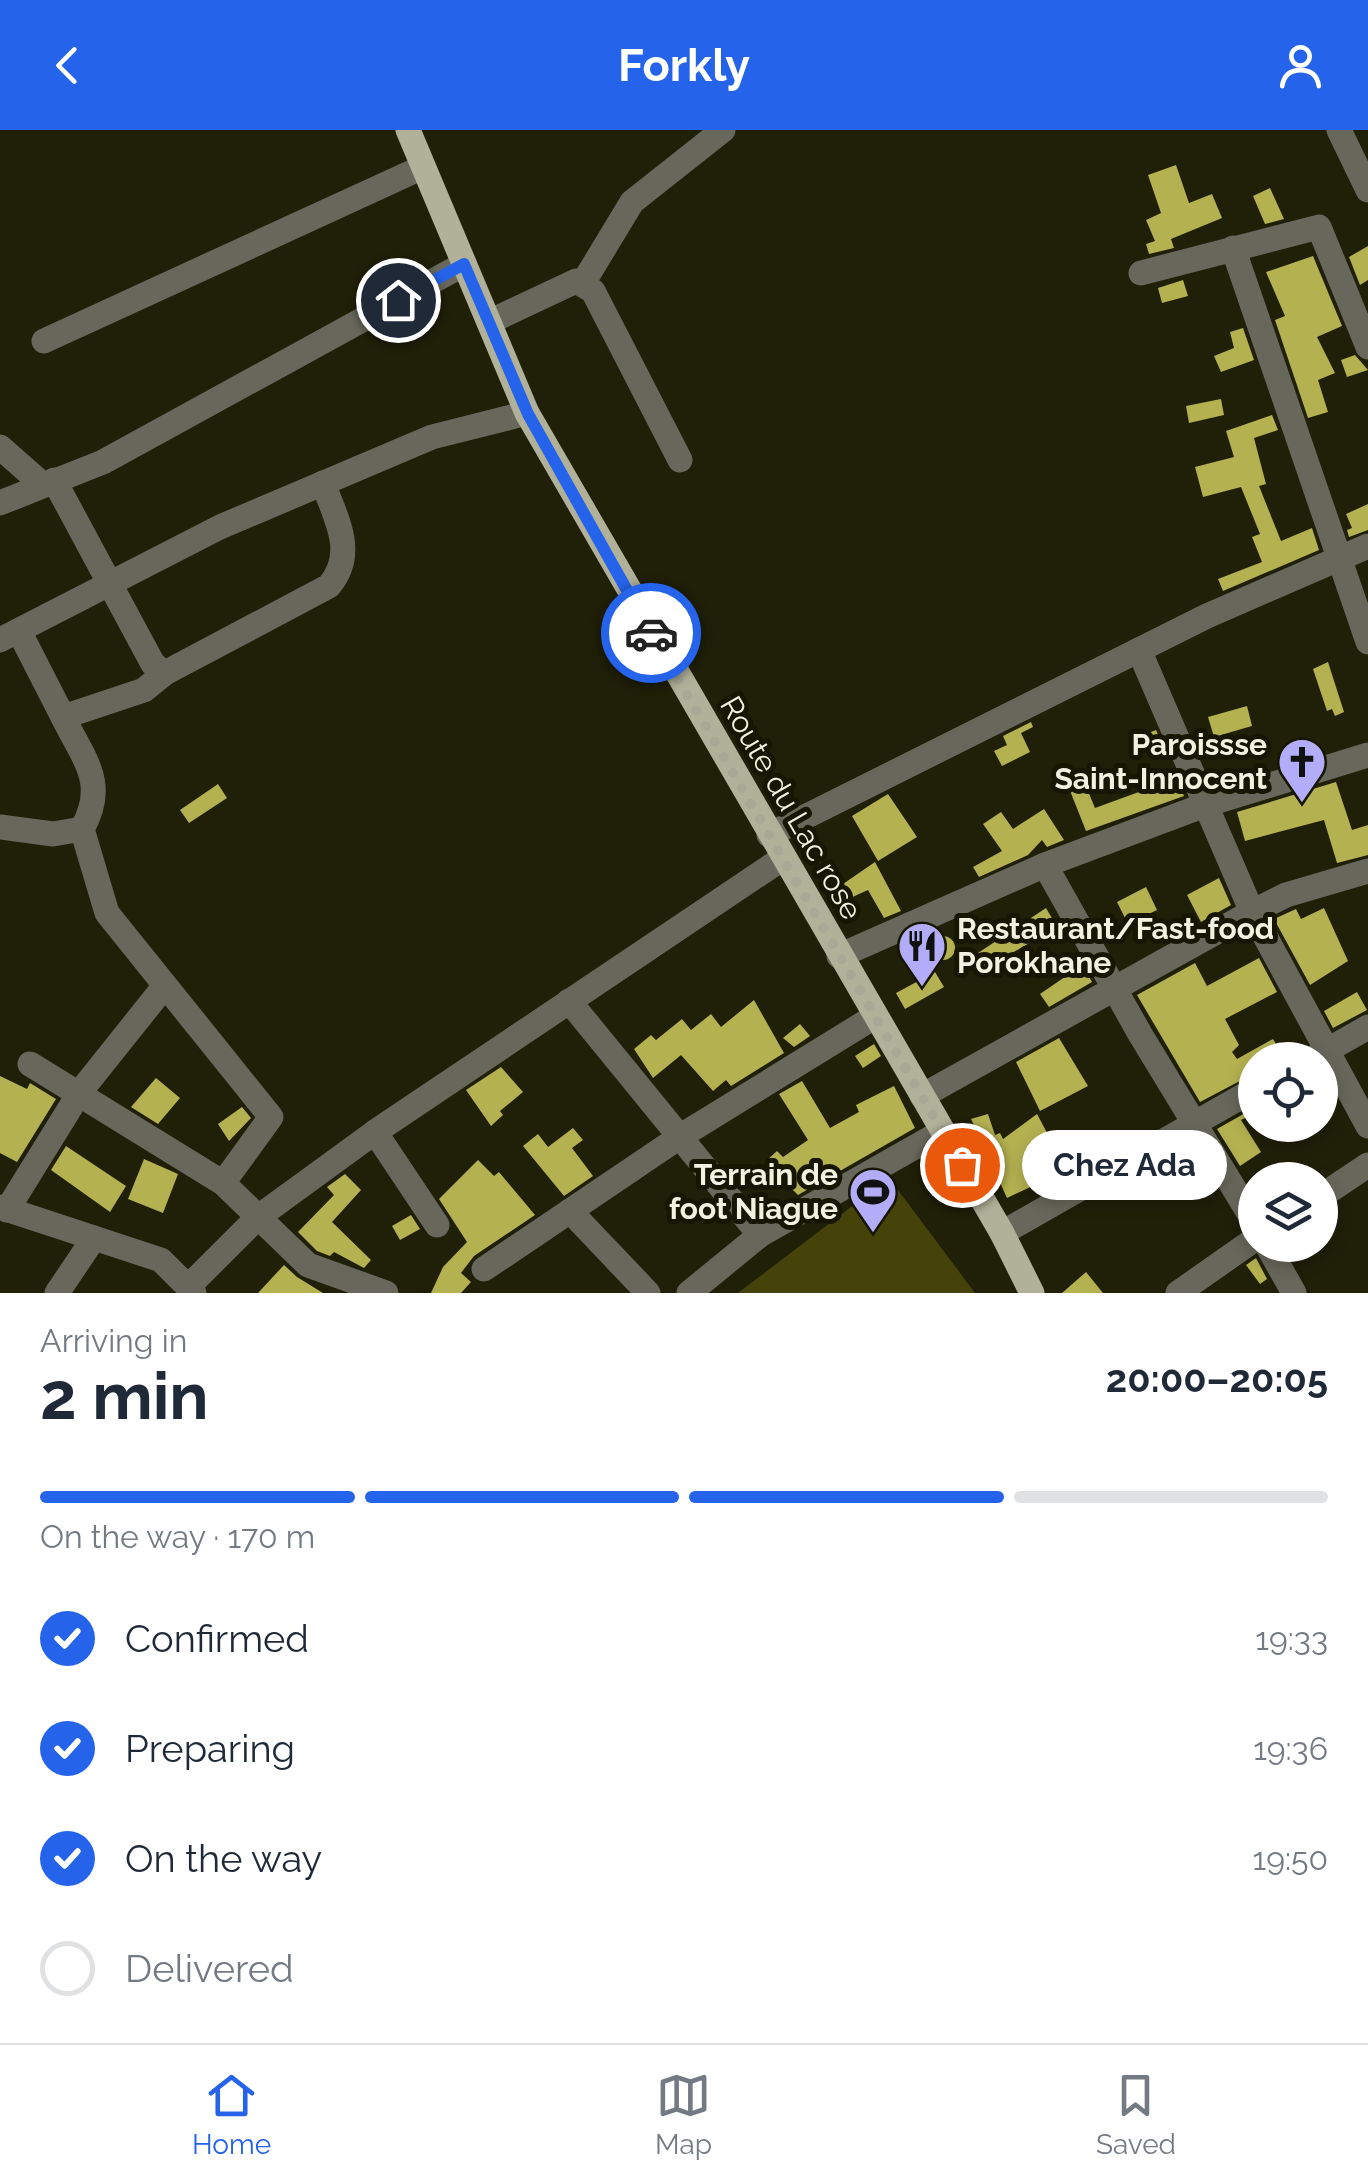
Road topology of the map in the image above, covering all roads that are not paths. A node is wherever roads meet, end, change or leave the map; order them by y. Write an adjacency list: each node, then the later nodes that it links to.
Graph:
1 (408, 130): 4 (main road, Route du Lac rose)
2 (723, 130): 9 (street)
3 (1339, 130): 5 (street)
4 (424, 167): 7 (main road, Route du Lac rose); 12 (street)
5 (1368, 190)
6 (1234, 248): 8 (street); 10 (street); 21 (street)
7 (464, 264): 11 (main road, Route du Lac rose); 17 (street)
8 (1141, 273)
9 (584, 283): 11 (street); 16 (street)
10 (1360, 301): 13 (street)
11 (489, 322): 14 (main road, Route du Lac rose)
12 (44, 341)
13 (1368, 346)
14 (528, 414): 18 (street); 32 (main road, Route du Lac rose)
15 (0, 446): 17 (street)
16 (680, 460)
17 (48, 482): 19 (street); 22 (street)
18 (323, 483): 22 (street); 26 (street)
19 (0, 502)
20 (1368, 546): 21 (street)
21 (1337, 560): 24 (street); 25 (street)
22 (109, 584): 23 (street); 26 (street)
23 (9, 636): 27 (street)
24 (1367, 638)
25 (1139, 650): 29 (street); 32 (street)
26 (165, 674): 27 (street)
27 (63, 716): 31 (street)
28 (1368, 755): 29 (street)
29 (1205, 806): 34 (street); 36 (street)
30 (0, 828): 31 (street)
31 (82, 829): 39 (street)
32 (769, 834): 33 (main road, Route du Lac rose)
33 (783, 858): 37 (main road, Route du Lac rose); 40 (street)
34 (1045, 864): 37 (street); 38 (street)
35 (1368, 872): 36 (street)
36 (1252, 912): 38 (street); 43 (street)
37 (839, 956): 41 (main road, Route du Lac rose)
38 (1116, 984): 48 (street); 50 (street)
39 (163, 988): 47 (street); 56 (street)
40 (569, 1001): 53 (street); 54 (street)
41 (874, 1017): 48 (main road, Route du Lac rose); 54 (street)
42 (1368, 1027): 44 (street)
43 (1312, 1042)
44 (1338, 1044)
45 (30, 1064): 47 (street)
46 (1338, 1084): 51 (street)
47 (80, 1092): 56 (street); 59 (street)
48 (922, 1096): 52 (main road, Route du Lac rose)
49 (1238, 1099): 50 (street)
50 (1196, 1121): 58 (street); 63 (street)
51 (1368, 1126)
52 (942, 1130): 63 (main road, Route du Lac rose); 64 (street)
53 (375, 1132): 61 (street); 62 (street)
54 (681, 1136): 60 (street); 64 (street)
55 (1368, 1165): 57 (street)
56 (223, 1183): 61 (street)
57 (1338, 1184)
58 (1238, 1194)
59 (4, 1208): 65 (street)
60 (570, 1211): 68 (street); 73 (street)
61 (257, 1218): 69 (street); 72 (street)
62 (437, 1225)
63 (1002, 1233): 70 (main road, Route du Lac rose)
64 (760, 1234): 74 (street)
65 (94, 1238): 69 (street); 71 (street)
66 (1238, 1252): 75 (street)
67 (1277, 1262): 76 (street)
68 (484, 1269)
69 (191, 1290)
70 (1030, 1292)
71 (57, 1293)
72 (386, 1293)
73 (648, 1293)
74 (688, 1293)
75 (1178, 1293)
76 (1294, 1293)

